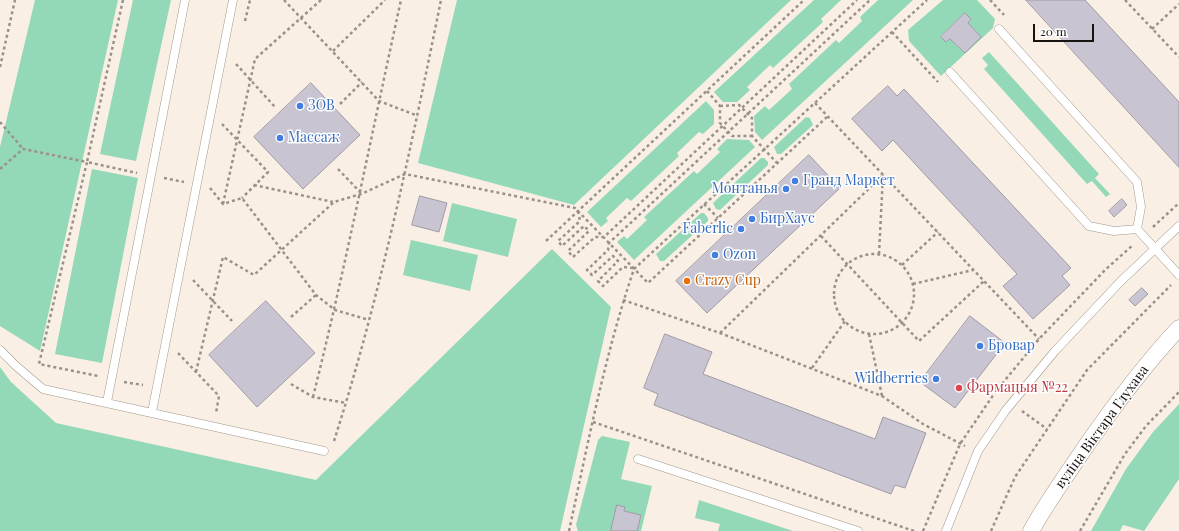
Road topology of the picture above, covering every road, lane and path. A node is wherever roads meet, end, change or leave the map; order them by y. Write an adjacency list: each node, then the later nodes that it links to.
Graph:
1 (15, 0): 25 (path)
2 (123, 0): 48 (path)
3 (185, 0): 54 (lane)
4 (233, 0): 55 (lane)
5 (284, 0): 17 (path)
6 (320, 0): 17 (path)
7 (385, 0): 22 (path)
8 (401, 0): 31 (path)
9 (441, 0): 38 (path)
10 (804, 0): 30 (path)
11 (857, 0): 36 (path)
12 (870, 0): 37 (path)
13 (927, 0): 21 (path)
14 (990, 0): 18 (path)
15 (1125, 0): 19 (path)
16 (1179, 4): 19 (path)
17 (301, 18): 22 (path); 27 (path)
18 (1008, 20)
19 (1152, 29): 23 (path)
20 (998, 30): 66 (lane)
21 (892, 32): 29 (path); 32 (path)
22 (333, 51): 28 (path)
23 (1179, 57)
24 (236, 64): 27 (path)
25 (0, 67)
26 (950, 72): 66 (lane)
27 (250, 80): 35 (path); 45 (path)
28 (362, 82): 31 (path); 33 (path)
29 (939, 83)
30 (707, 91): 34 (path); 63 (path)
31 (379, 101): 38 (path); 57 (path)
32 (815, 103): 39 (path); 47 (path)
33 (340, 104)
34 (720, 106): 36 (path); 42 (path)
35 (275, 107)
36 (742, 108): 37 (path); 42 (path)
37 (748, 114): 43 (path); 44 (path)
38 (418, 116): 52 (path)
39 (828, 116): 49 (path); 53 (path)
40 (0, 122): 46 (path)
41 (222, 123): 45 (path)
42 (722, 126): 43 (path); 70 (path)
43 (728, 132): 44 (path); 73 (path)
44 (752, 136): 47 (path)
45 (238, 140): 56 (path); 61 (path)
46 (23, 149): 48 (path); 51 (path)
47 (764, 149): 49 (path); 62 (path)
48 (87, 162): 54 (path); 103 (path)
49 (777, 163): 64 (path)
50 (338, 169): 57 (path)
51 (0, 170)
52 (405, 174): 57 (path); 63 (path); 91 (path)
53 (884, 175): 68 (path); 69 (path); 76 (path)
54 (151, 176): 55 (path); 103 (lane)
55 (197, 184): 61 (path); 105 (lane)
56 (254, 185): 58 (path); 59 (path)
57 (361, 194): 59 (path); 89 (path)
58 (242, 198): 61 (path); 75 (path)
59 (334, 202): 75 (path)
60 (1179, 203): 67 (path)
61 (223, 204)
62 (704, 204): 64 (path); 79 (path)
63 (578, 211): 70 (path); 70 (path); 71 (path)
64 (718, 218): 79 (path)
65 (1179, 226): 74 (lane)
66 (1137, 229): 74 (lane)
67 (1150, 229)
68 (938, 232): 78 (path); 80 (path)
69 (820, 236): 77 (path); 96 (path)
70 (604, 237): 73 (path)
71 (546, 241)
72 (1137, 241): 98 (path)
73 (610, 243): 79 (path); 79 (path)
74 (1154, 248): 81 (lane); 121 (lane)
75 (281, 251): 86 (path); 88 (path)
76 (879, 254): 77 (path); 78 (path)
77 (848, 264): 93 (path); 94 (path)
78 (902, 265): 85 (path)
79 (634, 269): 87 (path)
80 (973, 270): 83 (path); 85 (path)
81 (1179, 275)
82 (188, 276): 88 (path)
83 (984, 282): 94 (path); 98 (path)
84 (1173, 282): 122 (path)
85 (913, 284): 94 (path)
86 (316, 295): 89 (path); 90 (path)
87 (623, 300): 96 (path); 113 (path)
88 (213, 301): 92 (path); 102 (path)
89 (335, 310): 91 (path); 108 (path)
90 (291, 317)
91 (369, 320): 110 (path)
92 (232, 321)
93 (845, 321): 97 (path); 101 (path)
94 (902, 322): 97 (path)
95 (1179, 328): 123 (street, вуліца Віктара Глухава)
96 (720, 333): 101 (path)
97 (869, 334): 107 (path)
98 (1039, 339): 114 (path)
99 (0, 350): 109 (lane)
100 (177, 352): 102 (path)
101 (812, 368): 107 (path)
102 (196, 372): 112 (path)
103 (112, 379): 105 (path); 109 (lane)
104 (291, 384): 108 (path)
105 (158, 388): 111 (lane)
106 (1179, 392): 124 (path)
107 (882, 396): 114 (path)
108 (313, 397): 110 (path)
109 (108, 402): 111 (lane)
110 (346, 403): 115 (path)
111 (152, 412): 115 (lane)
112 (215, 415)
113 (592, 422): 117 (path); 119 (path)
114 (960, 444): 120 (path)
115 (328, 449)
116 (638, 459): 118 (lane)
117 (569, 531)
118 (858, 531)
119 (914, 531)
120 (923, 531)
121 (946, 531)
122 (991, 531)
123 (1031, 531)
124 (1080, 531)

